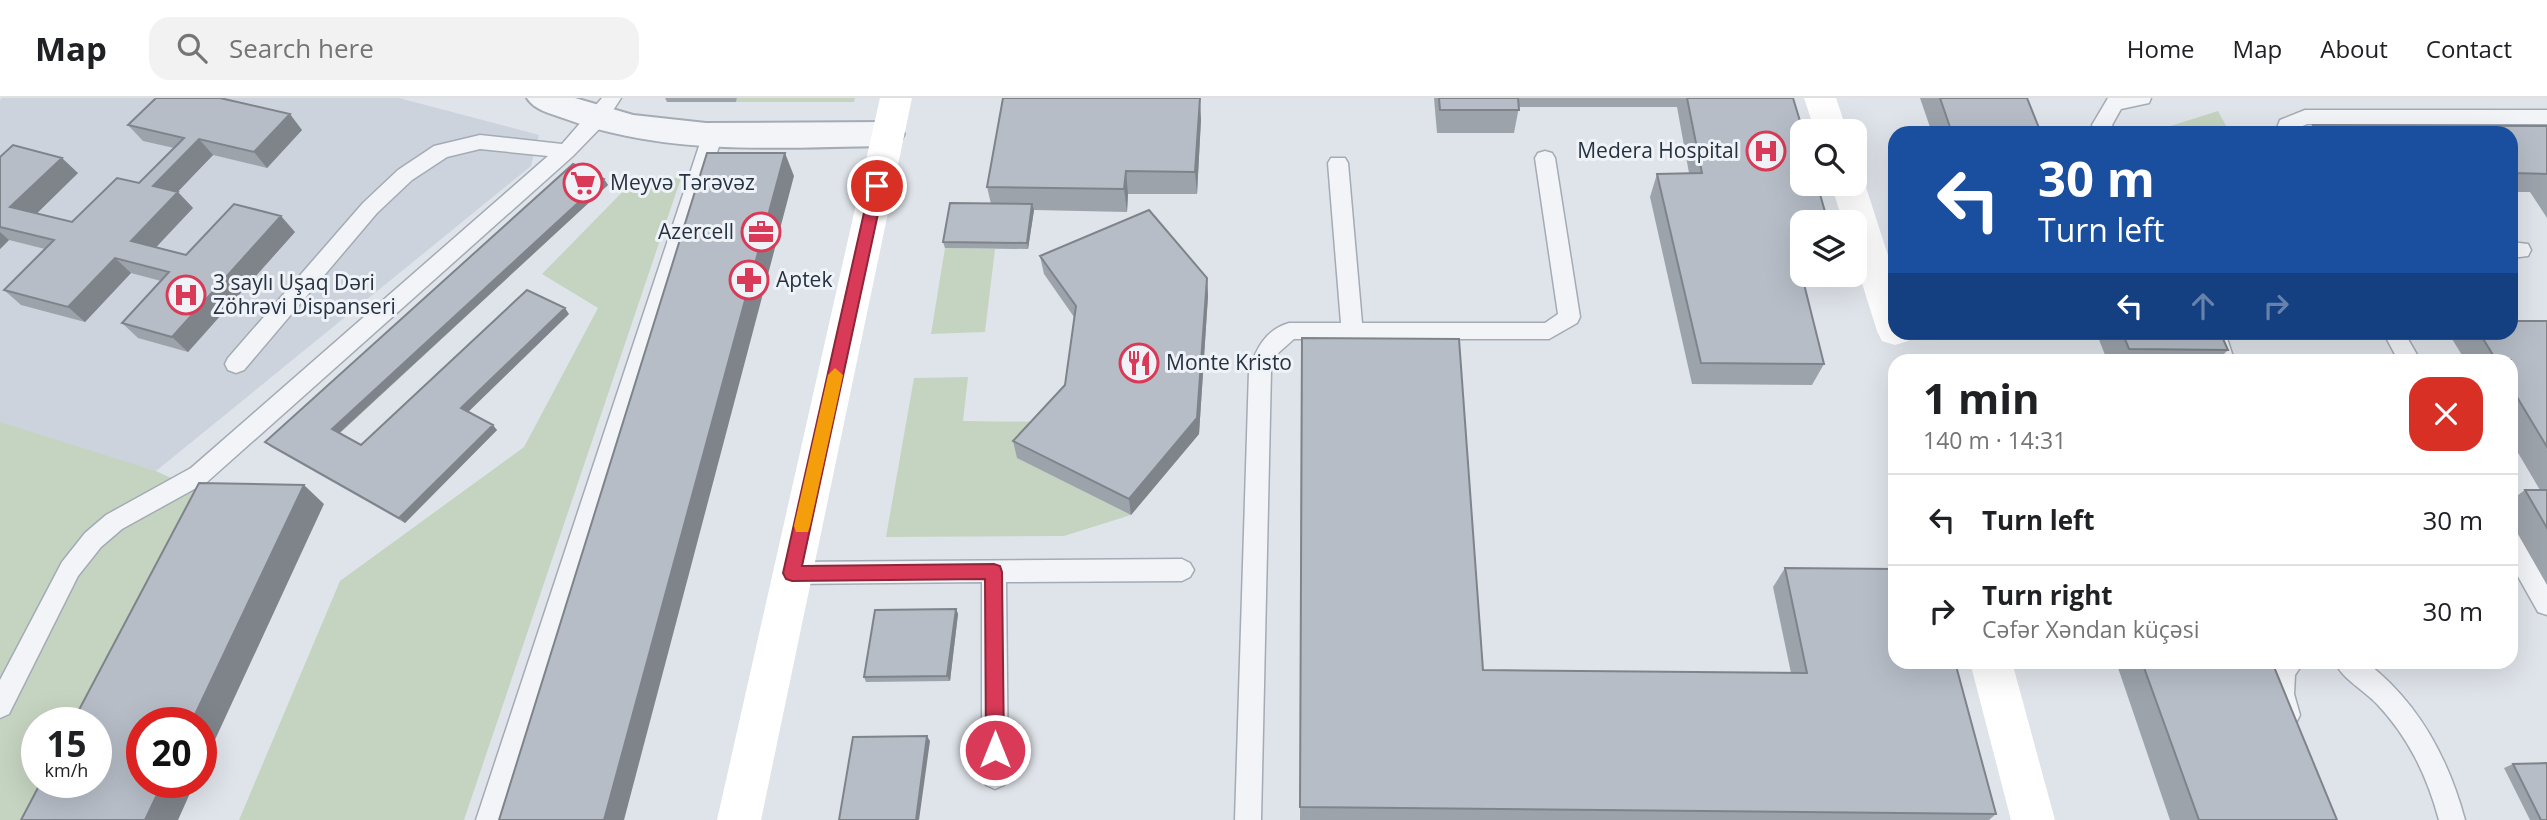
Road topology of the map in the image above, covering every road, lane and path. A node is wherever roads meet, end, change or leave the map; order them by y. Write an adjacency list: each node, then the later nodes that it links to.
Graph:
1 (543, 98): 5 (street)
2 (896, 98): 11 (main road)
3 (1820, 98): 7 (main road)
4 (2142, 98): 8 (lane)
5 (605, 108): 10 (street); 12 (lane)
6 (2547, 117): 9 (lane)
7 (1827, 119)
8 (2102, 126)
9 (2287, 126)
10 (712, 134): 11 (street); 30 (lane)
11 (888, 134): 22 (main road)
12 (566, 150): 18 (lane); 27 (lane)
13 (1545, 158): 17 (lane)
14 (1338, 163): 17 (lane)
15 (1852, 196): 16 (main road)
16 (1888, 307)
17 (1352, 331): 32 (lane)
18 (236, 364)
19 (2518, 553): 23 (lane)
20 (1182, 569): 21 (lane)
21 (994, 572): 22 (lane); 29 (lane)
22 (792, 573): 31 (main road)
23 (2547, 604)
24 (1993, 669): 33 (main road)
25 (2283, 669): 28 (lane)
26 (2357, 669): 34 (lane)
27 (0, 706)
28 (2296, 742)
29 (995, 776)
30 (489, 820)
31 (739, 820)
32 (1248, 820)
33 (2033, 820)
34 (2452, 820)

